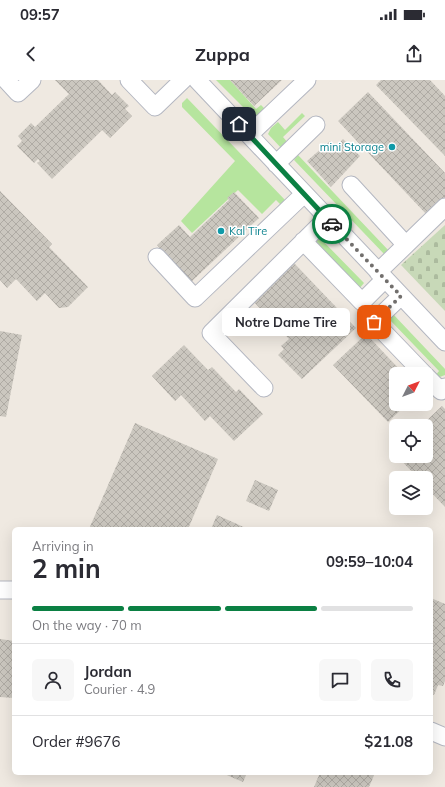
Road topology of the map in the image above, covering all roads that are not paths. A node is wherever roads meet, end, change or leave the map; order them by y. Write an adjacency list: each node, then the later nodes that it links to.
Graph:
1 (6, 80): 2 (street)
2 (32, 80)
3 (129, 80): 4 (street)
4 (183, 80)
5 (197, 80): 8 (street)
6 (307, 80): 8 (street)
7 (316, 125): 9 (street)
8 (249, 135): 9 (street)
9 (276, 164): 11 (street)
10 (351, 185): 15 (street)
11 (304, 194): 13 (street); 16 (street)
12 (445, 207): 15 (street)
13 (327, 218): 14 (street); 17 (street)
14 (303, 241): 17 (street); 23 (street)
15 (406, 245): 17 (street)
16 (157, 258)
17 (381, 275): 18 (street)
18 (401, 296): 19 (street); 20 (street)
19 (445, 342)
20 (417, 367)
21 (433, 384): 22 (street)
22 (445, 387)
23 (264, 388)
24 (0, 590): 25 (street)
25 (12, 590)
26 (433, 732): 27 (street)
27 (445, 737)

